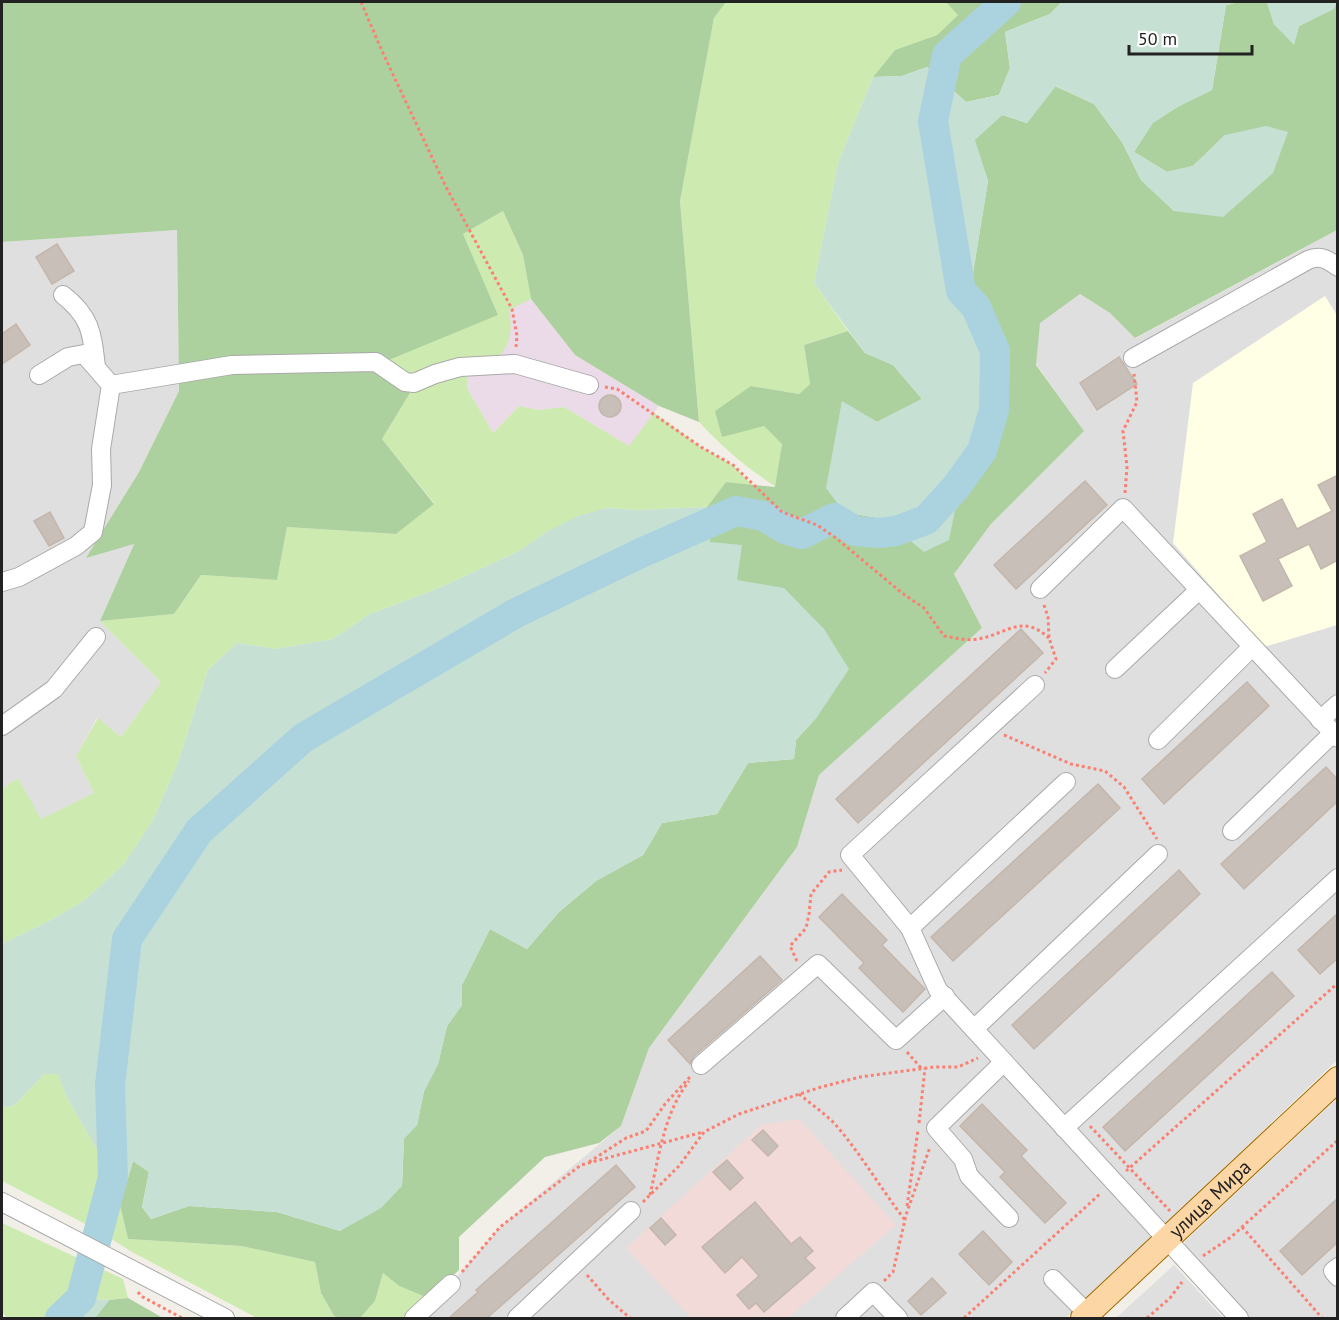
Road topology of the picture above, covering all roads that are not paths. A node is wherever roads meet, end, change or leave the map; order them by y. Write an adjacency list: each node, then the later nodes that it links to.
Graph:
1 (1338, 267): 3 (street)
2 (63, 295): 4 (street)
3 (1133, 357)
4 (96, 367): 5 (street); 6 (street)
5 (39, 375)
6 (111, 385): 7 (street); 8 (street)
7 (589, 385)
8 (2, 582)
9 (1040, 589): 10 (street)
10 (1199, 590): 12 (street); 13 (street)
11 (96, 637): 17 (street)
12 (1252, 647): 16 (street); 19 (street)
13 (1114, 669)
14 (1035, 685): 24 (street)
15 (1338, 704): 16 (street)
16 (1320, 720): 18 (street)
17 (2, 726)
18 (1335, 736): 21 (street)
19 (1158, 740)
20 (1066, 782): 24 (street)
21 (1232, 831)
22 (1158, 854): 26 (street)
23 (1338, 878): 30 (street)
24 (910, 928): 25 (street)
25 (945, 996): 26 (street); 28 (street)
26 (974, 1029): 27 (street)
27 (999, 1056): 30 (street); 33 (street)
28 (701, 1065)
29 (1338, 1079): 34 (main road, улица Мира)
30 (1064, 1128): 34 (street)
31 (2, 1202): 40 (street)
32 (631, 1211): 42 (street)
33 (1009, 1218)
34 (1166, 1239): 39 (main road, улица Мира); 45 (street)
35 (1338, 1267): 36 (street)
36 (1338, 1277)
37 (1053, 1279): 39 (street)
38 (451, 1284): 41 (street)
39 (1085, 1316)
40 (225, 1318)
41 (414, 1318)
42 (518, 1318)
43 (845, 1318): 44 (street)
44 (898, 1318)
45 (1239, 1318)

